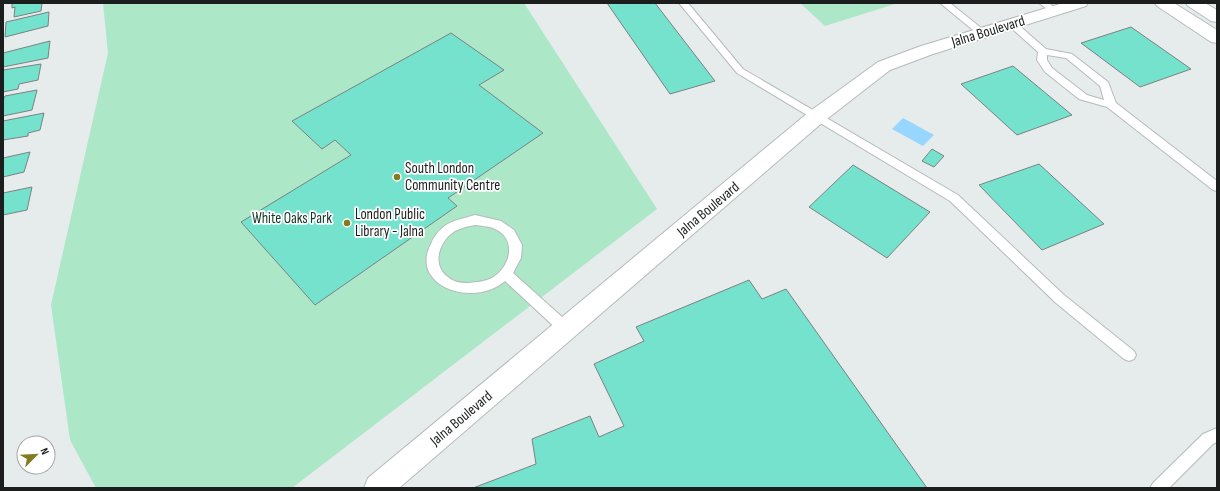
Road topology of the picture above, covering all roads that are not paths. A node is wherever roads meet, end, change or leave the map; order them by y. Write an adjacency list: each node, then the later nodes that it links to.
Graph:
1 (683, 3): 13 (lane)
2 (944, 3): 9 (lane)
3 (1080, 3): 6 (street, Jalna Boulevard)
4 (1163, 3): 10 (street)
5 (1194, 3): 7 (street)
6 (1049, 7): 8 (street, Jalna Boulevard)
7 (1217, 18)
8 (1012, 24): 9 (street, Jalna Boulevard); 11 (lane)
9 (982, 33): 13 (street, Jalna Boulevard)
10 (1217, 38)
11 (1043, 51): 12 (lane); 12 (lane)
12 (1111, 105): 14 (lane)
13 (816, 117): 16 (street, Jalna Boulevard); 17 (lane)
14 (1217, 187)
15 (506, 274): 15 (lane); 16 (lane)
16 (566, 329): 19 (street, Jalna Boulevard)
17 (1129, 355)
18 (1217, 435): 21 (lane)
19 (398, 478): 20 (street, Jalna Boulevard)
20 (378, 488)
21 (1158, 488)

